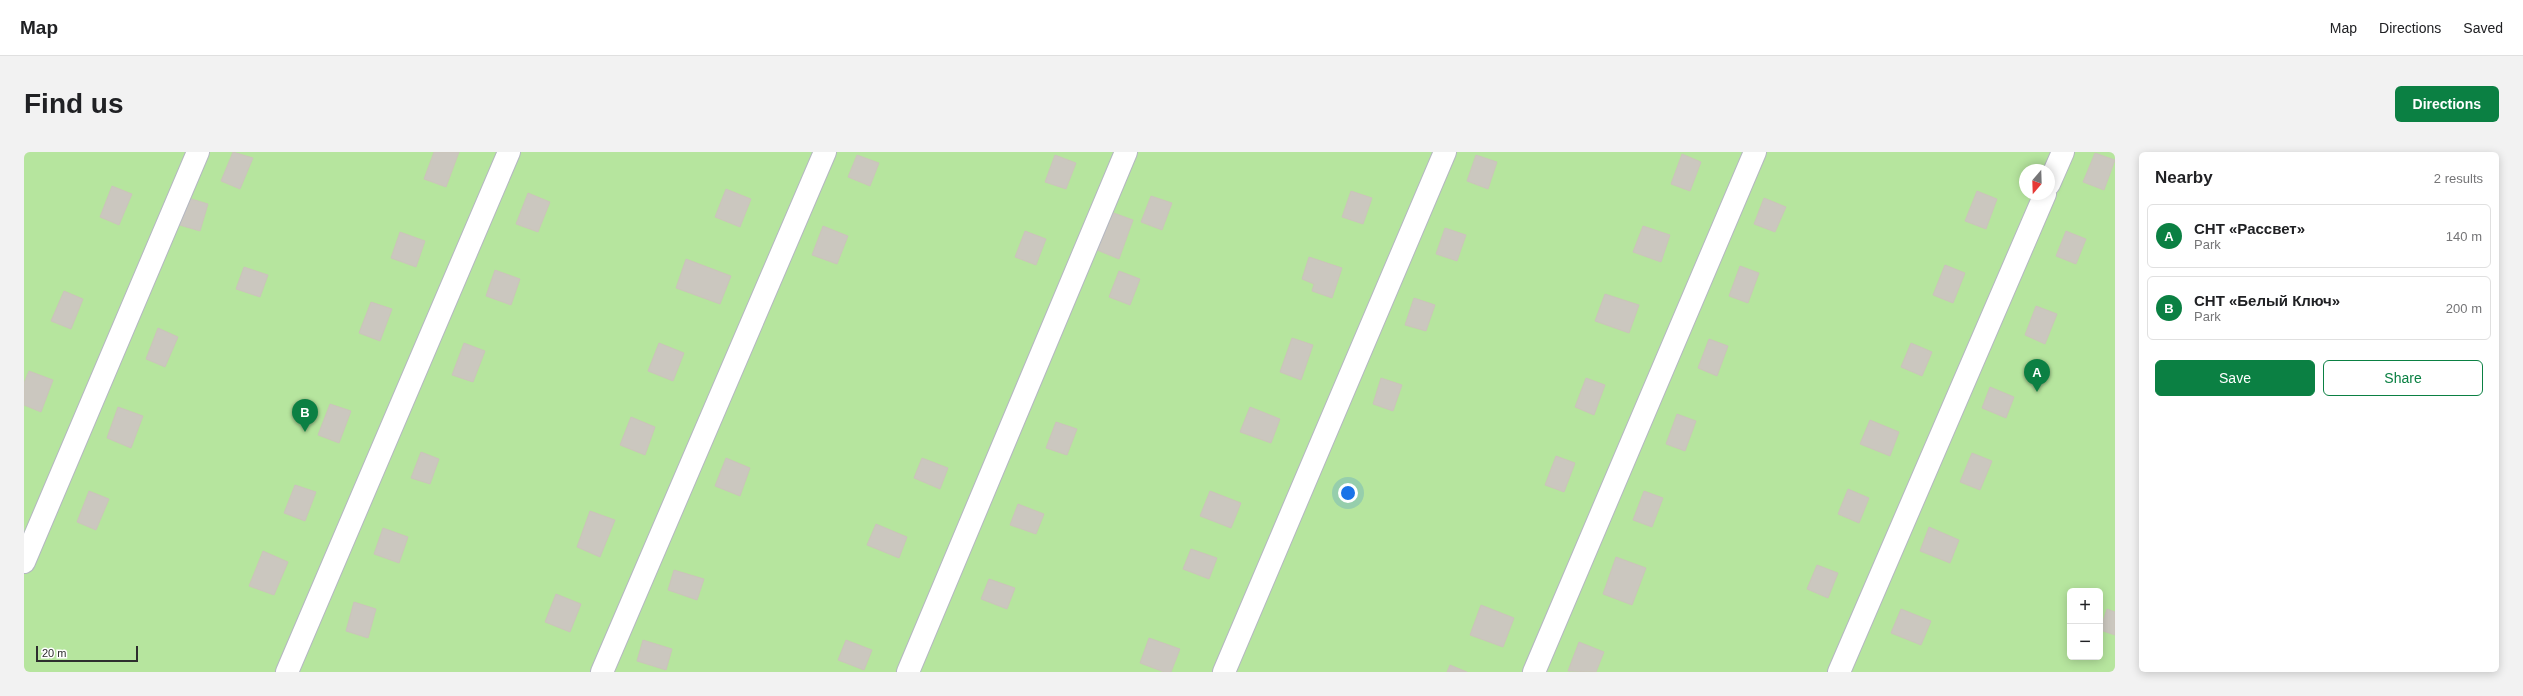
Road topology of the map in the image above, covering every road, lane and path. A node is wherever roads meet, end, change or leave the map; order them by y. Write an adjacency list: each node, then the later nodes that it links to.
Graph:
1 (198, 152): 10 (street)
2 (509, 152): 11 (street)
3 (825, 152): 12 (street)
4 (1126, 152): 13 (street)
5 (1445, 152): 14 (street)
6 (1755, 152): 15 (street)
7 (2063, 152): 8 (street)
8 (2055, 170)
9 (2042, 200): 16 (street)
10 (24, 562)
11 (287, 672)
12 (602, 672)
13 (908, 672)
14 (1224, 672)
15 (1534, 672)
16 (1839, 672)

